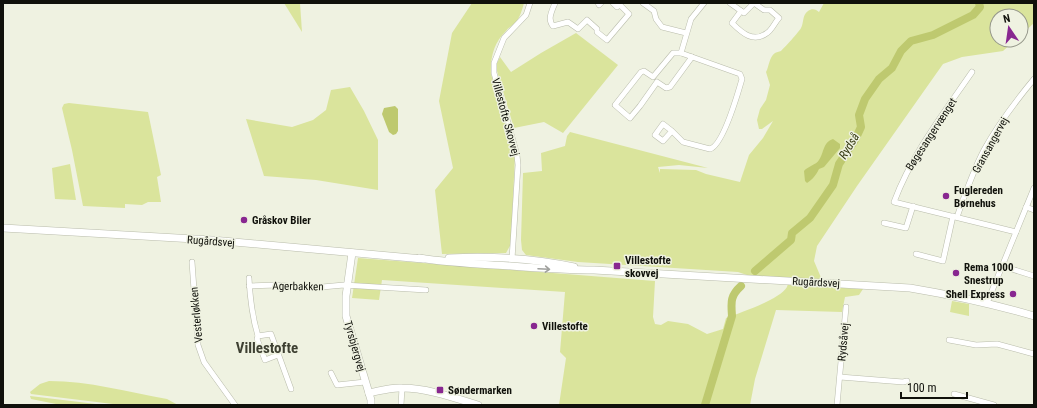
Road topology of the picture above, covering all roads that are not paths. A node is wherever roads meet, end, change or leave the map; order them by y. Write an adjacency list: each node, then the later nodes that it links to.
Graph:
1 (530, 3): 29 (street, Villestofte Skovvej)
2 (555, 3): 5 (street)
3 (598, 3): 4 (street)
4 (601, 3)
5 (613, 3)
6 (643, 3): 11 (street)
7 (704, 3): 11 (street)
8 (730, 3): 10 (street)
9 (754, 3): 10 (street); 10 (street)
10 (741, 11)
11 (686, 33): 12 (street)
12 (681, 53): 13 (street); 13 (street)
13 (692, 57): 16 (street)
14 (972, 72): 18 (street, Bøgesangervænget)
15 (1034, 79): 21 (street, Gransangervej)
16 (672, 131)
17 (1034, 188): 19 (street)
18 (913, 206): 21 (street, Bøgesangervænget); 22 (street)
19 (1026, 207): 20 (street); 24 (street)
20 (1034, 210)
21 (955, 216): 24 (street, Bøgesangervænget); 26 (street, Gransangervej)
22 (884, 223)
23 (3, 228): 25 (main road, Rugårdsvej)
24 (1016, 232): 30 (street)
25 (352, 253): 27 (main road, Rugårdsvej); 34 (main road, Tyrsbjergvej)
26 (916, 254)
27 (419, 258): 29 (main road, Rugårdsvej); 29 (main road, Rugårdsvej)
28 (192, 262): 52 (street, Vesterløkken)
29 (514, 263): 36 (main road, Rugårdsvej)
30 (1002, 266): 31 (street); 36 (street)
31 (1034, 276)
32 (249, 278): 33 (street)
33 (249, 286): 34 (street, Agerbakken); 39 (street)
34 (347, 286): 35 (street); 46 (main road, Tyrsbjergvej)
35 (426, 290)
36 (987, 303): 38 (main road, Rugårdsvej)
37 (846, 307): 44 (street, Rydsåvej)
38 (1034, 316)
39 (258, 336): 42 (street); 42 (street)
40 (949, 340): 41 (street)
41 (1034, 354)
42 (278, 355): 48 (street)
43 (331, 373): 46 (street, Tyrsbjergvej)
44 (840, 377): 45 (street, Rydsåvej); 56 (street, Rydsåvej)
45 (907, 381)
46 (365, 382): 49 (main road, Tyrsbjergvej)
47 (402, 388): 49 (main road); 51 (main road); 54 (street)
48 (291, 389)
49 (369, 393): 53 (main road, Tyrsbjergvej)
50 (954, 394): 57 (street)
51 (461, 402): 55 (main road)
52 (235, 405)
53 (371, 405)
54 (400, 405)
55 (478, 405)
56 (837, 405)
57 (994, 405)

